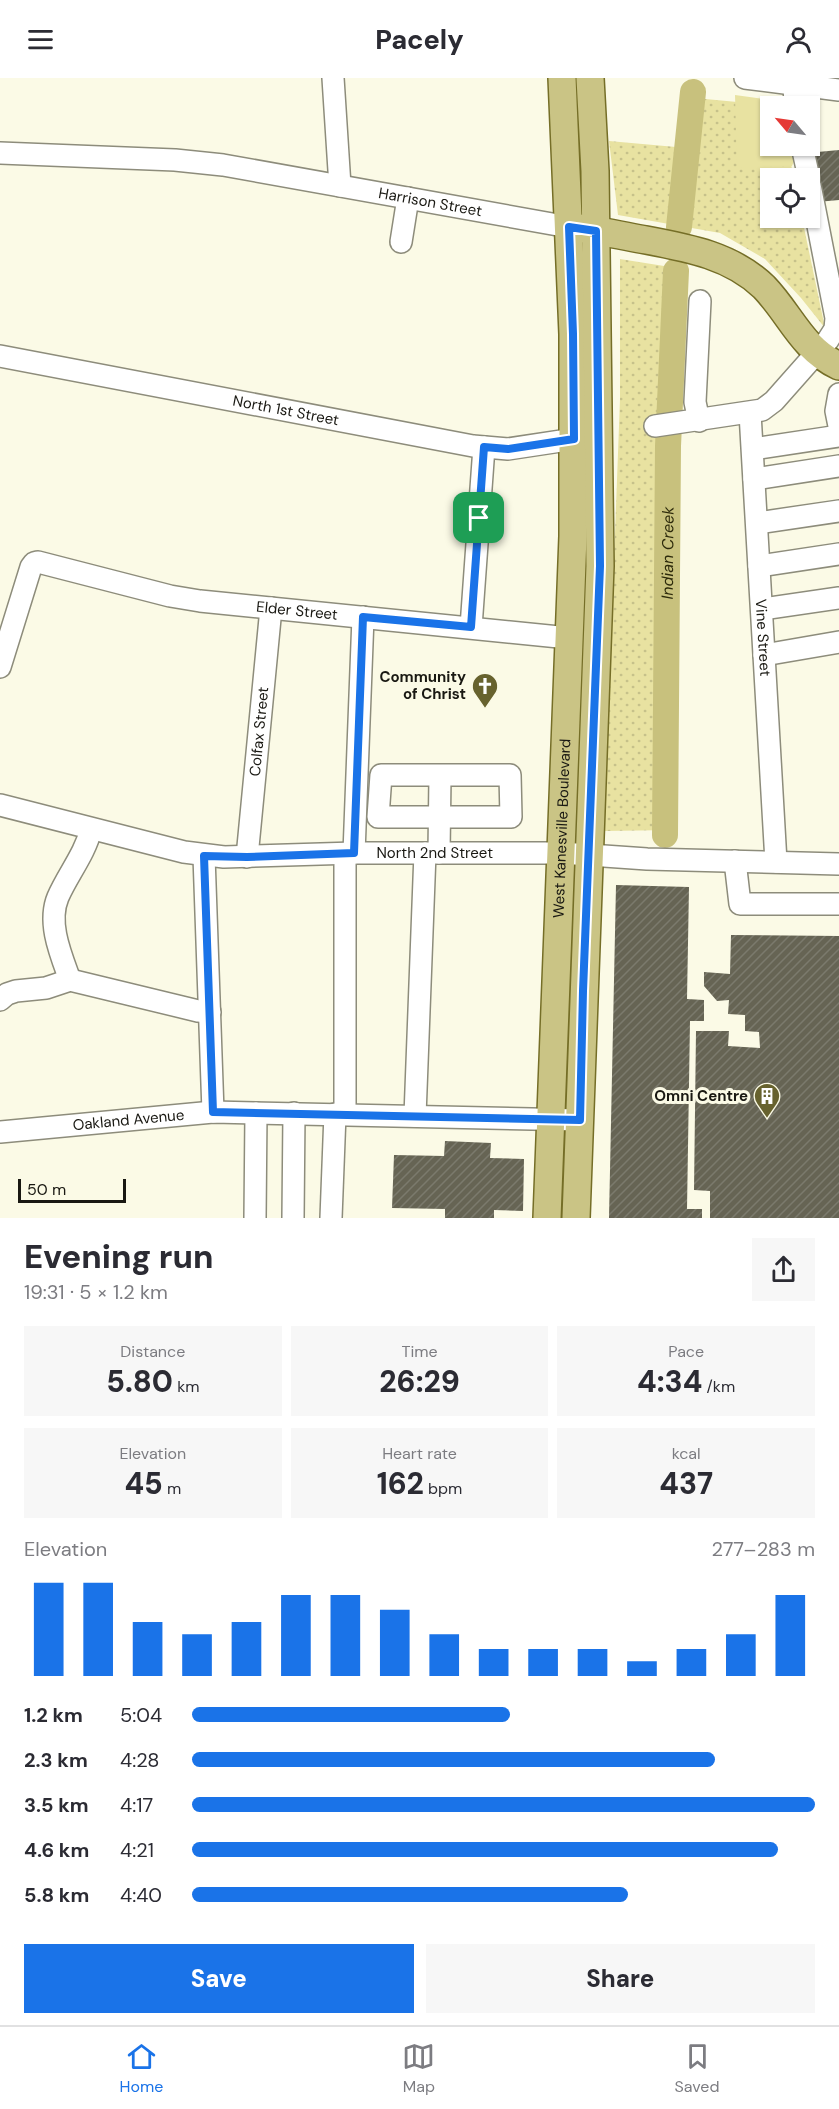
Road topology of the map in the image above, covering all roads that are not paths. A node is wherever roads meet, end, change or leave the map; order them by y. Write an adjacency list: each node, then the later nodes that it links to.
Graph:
1 (333, 78): 9 (street)
2 (562, 78): 11 (main road)
3 (590, 78): 13 (main road)
4 (745, 78): 5 (street)
5 (794, 84): 6 (street); 7 (street)
6 (839, 90)
7 (795, 96)
8 (0, 153): 9 (street, Harrison Street)
9 (340, 186): 10 (street, Harrison Street)
10 (408, 198): 11 (street, Harrison Street); 14 (street)
11 (569, 227): 13 (main road, Harrison Street); 24 (main road)
12 (818, 228): 17 (street)
13 (596, 231): 17 (main road, Harrison Street); 24 (main road)
14 (402, 242)
15 (700, 301): 20 (street)
16 (0, 356): 25 (street, North 1st Street)
17 (828, 359): 19 (street)
18 (839, 394): 22 (street)
19 (750, 413): 20 (street); 26 (street, Vine Street)
20 (699, 421): 21 (street)
21 (664, 425)
22 (839, 426)
23 (839, 436): 26 (street)
24 (586, 437): 25 (street, North 1st Street); 38 (main road, West Kanesville Boulevard); 49 (main road, West Kanesville Boulevard)
25 (484, 447): 37 (street)
26 (753, 449): 28 (street, Vine Street)
27 (839, 466): 28 (street)
28 (754, 479): 30 (street, Vine Street)
29 (839, 510): 30 (street)
30 (757, 523): 32 (street, Vine Street)
31 (839, 554): 32 (street)
32 (759, 566): 35 (street, Vine Street)
33 (839, 598): 35 (street)
34 (271, 608): 36 (street, Elder Street); 41 (street, Elder Street); 51 (street, Colfax Street)
35 (762, 609): 40 (street, Vine Street)
36 (363, 617): 37 (street, Elder Street); 48 (street)
37 (471, 627): 38 (street, Elder Street)
38 (569, 638): 47 (main road, West Kanesville Boulevard)
39 (839, 642): 40 (street)
40 (764, 655): 53 (street, Vine Street)
41 (0, 667)
42 (440, 776): 44 (street); 44 (street); 44 (street)
43 (0, 805): 45 (street, North 2nd Street)
44 (439, 818): 46 (street)
45 (91, 829): 50 (street, North 2nd Street); 56 (street)
46 (432, 853): 47 (street, North 2nd Street); 48 (street, North 2nd Street); 63 (street)
47 (561, 853): 49 (street, North 2nd Street); 64 (main road, West Kanesville Boulevard)
48 (349, 854): 51 (street, North 2nd Street); 62 (street)
49 (588, 855): 52 (street, North 2nd Street); 65 (main road, West Kanesville Boulevard)
50 (204, 856): 51 (street, North 2nd Street); 58 (street)
51 (247, 857)
52 (735, 861): 53 (street, North 2nd Street); 55 (street)
53 (776, 862): 54 (street, North 2nd Street)
54 (839, 864)
55 (839, 904)
56 (70, 980): 57 (street); 58 (street)
57 (0, 1000)
58 (210, 1012): 59 (street)
59 (213, 1112): 60 (street, Oakland Avenue); 66 (street, Oakland Avenue)
60 (256, 1113): 61 (street, Oakland Avenue); 67 (street)
61 (294, 1113): 62 (street, Oakland Avenue); 68 (street)
62 (340, 1114): 63 (street, Oakland Avenue); 69 (street)
63 (415, 1116): 64 (street, Oakland Avenue)
64 (550, 1119): 65 (street, Oakland Avenue); 70 (main road, West Kanesville Boulevard)
65 (580, 1120): 71 (main road, West Kanesville Boulevard)
66 (0, 1132)
67 (255, 1218)
68 (293, 1218)
69 (331, 1218)
70 (547, 1218)
71 (576, 1218)

